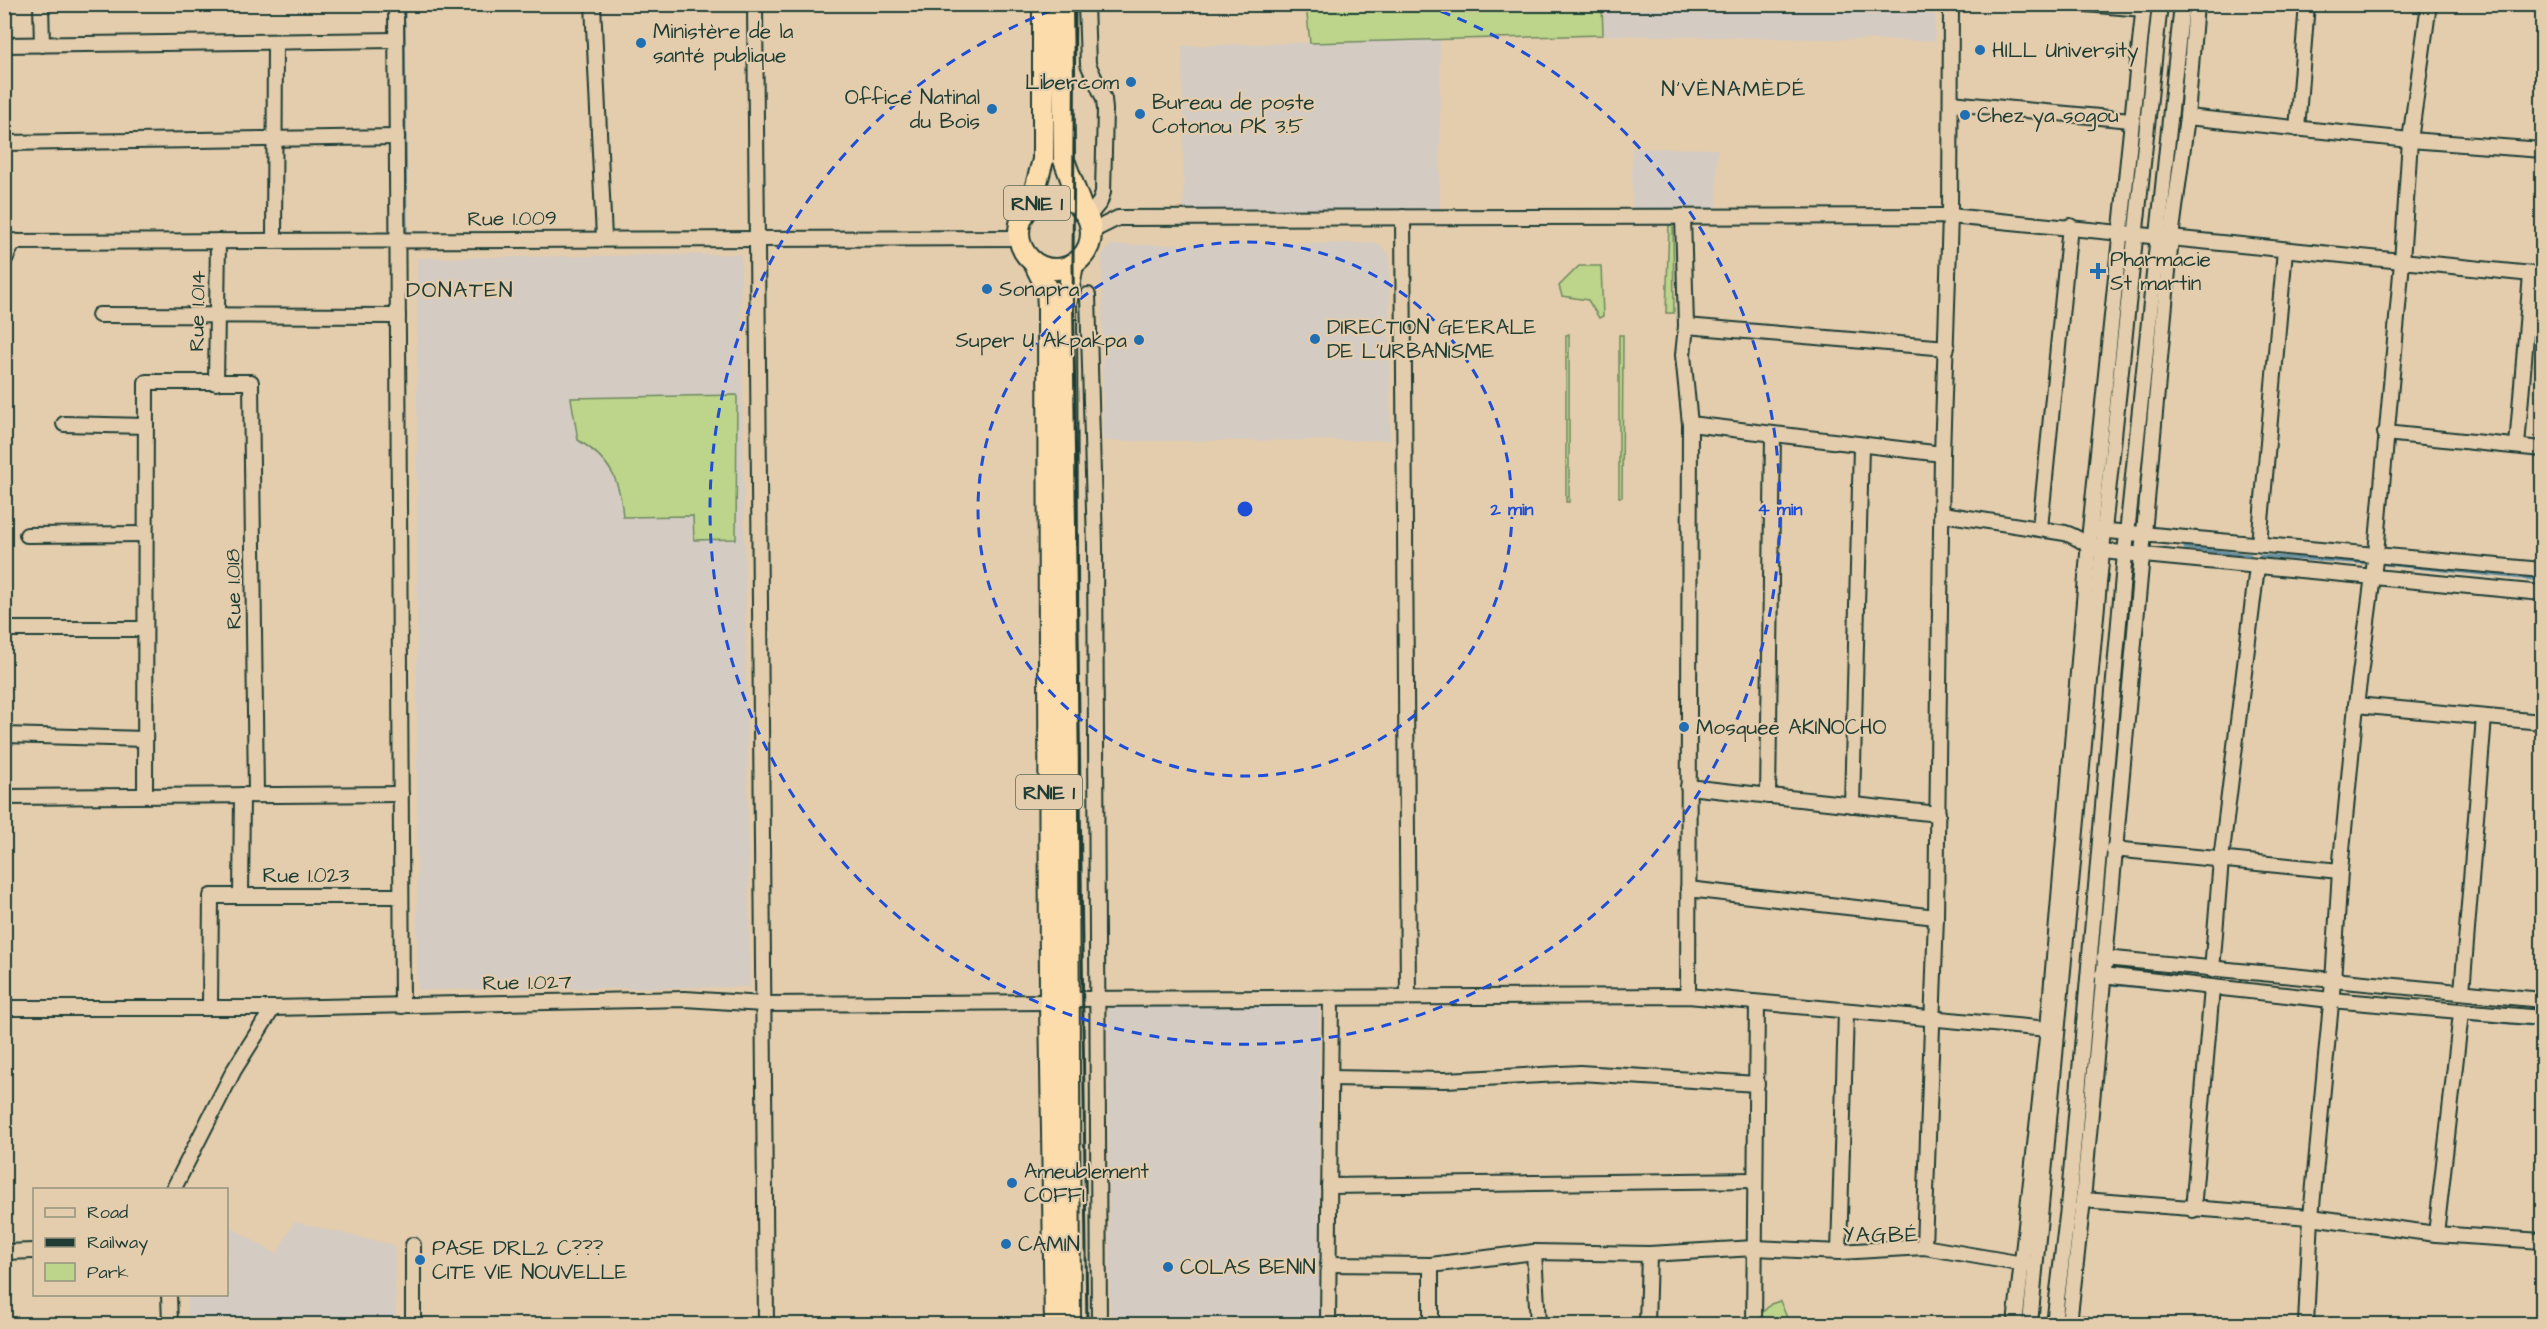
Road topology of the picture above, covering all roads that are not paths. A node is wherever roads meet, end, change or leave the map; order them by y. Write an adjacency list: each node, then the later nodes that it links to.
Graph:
1 (41, 4): 19 (street)
2 (396, 4): 16 (street)
3 (593, 4): 37 (street)
4 (755, 4): 39 (street)
5 (1043, 4): 29 (highway, RNIE 1)
6 (1062, 4): 33 (highway, RNIE 1)
7 (1086, 4): 33 (street)
8 (1951, 4): 20 (street)
9 (2086, 4): 15 (street)
10 (2160, 4): 35 (street)
11 (2181, 4): 36 (street)
12 (2196, 4): 21 (street)
13 (2307, 4): 23 (street)
14 (2428, 4): 26 (street)
15 (2144, 7): 22 (street)
16 (396, 40): 17 (street); 24 (street)
17 (275, 42): 19 (street); 25 (street)
18 (4, 45): 19 (street)
19 (42, 45)
20 (1951, 103): 22 (street); 31 (street)
21 (2187, 117): 23 (street); 36 (street)
22 (2131, 120): 35 (street)
23 (2297, 129): 26 (street)
24 (397, 137): 25 (street); 40 (street)
25 (274, 139): 27 (street); 42 (street)
26 (2410, 140): 28 (street); 46 (street)
27 (4, 143)
28 (2542, 150)
29 (1030, 208): 33 (highway, RNIE 1); 38 (highway, RNIE 1)
30 (1683, 216): 31 (street); 32 (street); 54 (street)
31 (1950, 216): 34 (street); 55 (street)
32 (1403, 218): 33 (street); 114 (street)
33 (1086, 221): 48 (highway, RNIE 1)
34 (2070, 226): 35 (street); 67 (street)
35 (2127, 232): 36 (street); 68 (street); 69 (street)
36 (2164, 237): 44 (street); 70 (street); 72 (street)
37 (604, 238): 39 (street, Rue 1.009); 40 (street, Rue 1.009)
38 (1020, 238): 39 (street, Rue 1.009); 47 (highway, RNIE 1)
39 (757, 239): 121 (street)
40 (397, 240): 42 (street, Rue 1.009); 53 (street)
41 (218, 241): 42 (street, Rue 1.009); 43 (street, Rue 1.009); 52 (street, Rue 1.014)
42 (273, 241)
43 (9, 242): 45 (street)
44 (2285, 250): 46 (street); 75 (street)
45 (4, 261)
46 (2403, 262): 49 (street); 60 (street)
47 (1034, 263): 48 (highway); 117 (highway, RNIE 1)
48 (1073, 264): 117 (highway, RNIE 1)
49 (2537, 274): 63 (street)
50 (1088, 295): 116 (street)
51 (99, 315): 52 (street)
52 (219, 316): 53 (street); 56 (street, Rue 1.014)
53 (398, 316): 93 (street)
54 (1686, 326): 55 (street); 58 (street)
55 (1947, 348): 65 (street)
56 (216, 383): 59 (street); 95 (street, Rue 1.018)
57 (64, 424): 59 (street)
58 (1690, 424): 61 (street); 92 (street)
59 (146, 426): 71 (street)
60 (2385, 433): 63 (street); 79 (street)
61 (1773, 436): 62 (street); 96 (street)
62 (1861, 446): 65 (street); 98 (street)
63 (2517, 446): 64 (street)
64 (2542, 449)
65 (1942, 454): 66 (street)
66 (1943, 514): 67 (street); 99 (street)
67 (2040, 528): 74 (street)
68 (2090, 530): 69 (street); 74 (street); 76 (street)
69 (2104, 530): 70 (street); 77 (street)
70 (2128, 532): 72 (street); 78 (street)
71 (145, 534): 73 (street); 86 (street)
72 (2143, 534): 75 (street); 80 (street)
73 (27, 535)
74 (2076, 536): 76 (street)
75 (2259, 544): 79 (street)
76 (2088, 547): 77 (street); 130 (street)
77 (2102, 551): 78 (street); 165 (street)
78 (2125, 553): 80 (street); 166 (street)
79 (2376, 553): 82 (street); 83 (street)
80 (2141, 555): 81 (street); 100 (street)
81 (2257, 567): 83 (street); 101 (street)
82 (2542, 570)
83 (2373, 578): 84 (street); 87 (street)
84 (2542, 593)
85 (4, 629): 86 (street)
86 (145, 630): 91 (street)
87 (2356, 705): 88 (street); 102 (street)
88 (2484, 717): 89 (street); 112 (street)
89 (2542, 722)
90 (4, 735): 91 (street)
91 (144, 739): 94 (street)
92 (1688, 788): 96 (street); 103 (street)
93 (401, 794): 95 (street); 105 (street)
94 (145, 795): 95 (street); 97 (street)
95 (249, 795): 104 (street, Rue 1.018)
96 (1768, 796): 98 (street)
97 (4, 797)
98 (1852, 805): 99 (street)
99 (1938, 814): 106 (street)
100 (2113, 849): 101 (street); 107 (street)
101 (2221, 860): 102 (street); 108 (street)
102 (2340, 871): 110 (street)
103 (1689, 889): 106 (street); 113 (street)
104 (241, 896): 105 (street, Rue 1.023); 123 (street, Rue 1.023)
105 (401, 896): 122 (street)
106 (1936, 917): 129 (street)
107 (2104, 958): 108 (street); 109 (street)
108 (2212, 970): 110 (street)
109 (2102, 975): 111 (street); 136 (street)
110 (2333, 982): 112 (street); 118 (street)
111 (2212, 988): 118 (street); 137 (street)
112 (2462, 992): 119 (street)
113 (1688, 996): 114 (street, Rue 1.027); 120 (street, Rue 1.027)
114 (1408, 997): 115 (street, Rue 1.027)
115 (1331, 998): 116 (street, Rue 1.027); 131 (street)
116 (1096, 999): 117 (street, Rue 1.027); 158 (street)
117 (1059, 1000): 121 (street, Rue 1.027); 156 (highway, RNIE 1); 157 (highway, RNIE 1)
118 (2331, 1000): 127 (street); 138 (street)
119 (2542, 1000)
120 (1757, 1003): 126 (street, Rue 1.027); 132 (street)
121 (763, 1004): 122 (street, Rue 1.027); 155 (street)
122 (402, 1005): 125 (street, Rue 1.027)
123 (210, 1006): 124 (street, Rue 1.027); 125 (street, Rue 1.027)
124 (4, 1008)
125 (273, 1008): 135 (street)
126 (1846, 1011): 129 (street, Rue 1.027); 147 (street)
127 (2461, 1013): 128 (street); 139 (street)
128 (2542, 1018)
129 (1934, 1019): 130 (street, Rue 1.027); 142 (street)
130 (2048, 1029): 150 (street)
131 (1330, 1078): 132 (street); 134 (street)
132 (1757, 1084): 133 (street)
133 (1755, 1180): 134 (street); 143 (street)
134 (1329, 1186): 149 (street)
135 (174, 1188)
136 (2083, 1200): 137 (street); 167 (street)
137 (2193, 1210): 138 (street)
138 (2311, 1217): 139 (street); 169 (street)
139 (2436, 1234): 140 (street)
140 (2542, 1241)
141 (413, 1245): 154 (street)
142 (1924, 1247): 147 (street); 150 (street)
143 (1755, 1248): 147 (street); 148 (street); 163 (street)
144 (33, 1251): 145 (street)
145 (4, 1252)
146 (1534, 1252): 148 (street); 151 (street); 161 (street)
147 (1839, 1252)
148 (1649, 1254): 162 (street)
149 (1328, 1264): 151 (street); 159 (street)
150 (2023, 1264): 164 (street)
151 (1431, 1265): 160 (street)
152 (170, 1296): 153 (street)
153 (170, 1324)
154 (413, 1324)
155 (766, 1324)
156 (1055, 1324)
157 (1070, 1324)
158 (1099, 1324)
159 (1328, 1324)
160 (1431, 1324)
161 (1538, 1324)
162 (1647, 1324)
163 (1754, 1324)
164 (2015, 1324)
165 (2030, 1324)
166 (2054, 1324)
167 (2069, 1324): 168 (street)
168 (2085, 1324)
169 (2306, 1324)

